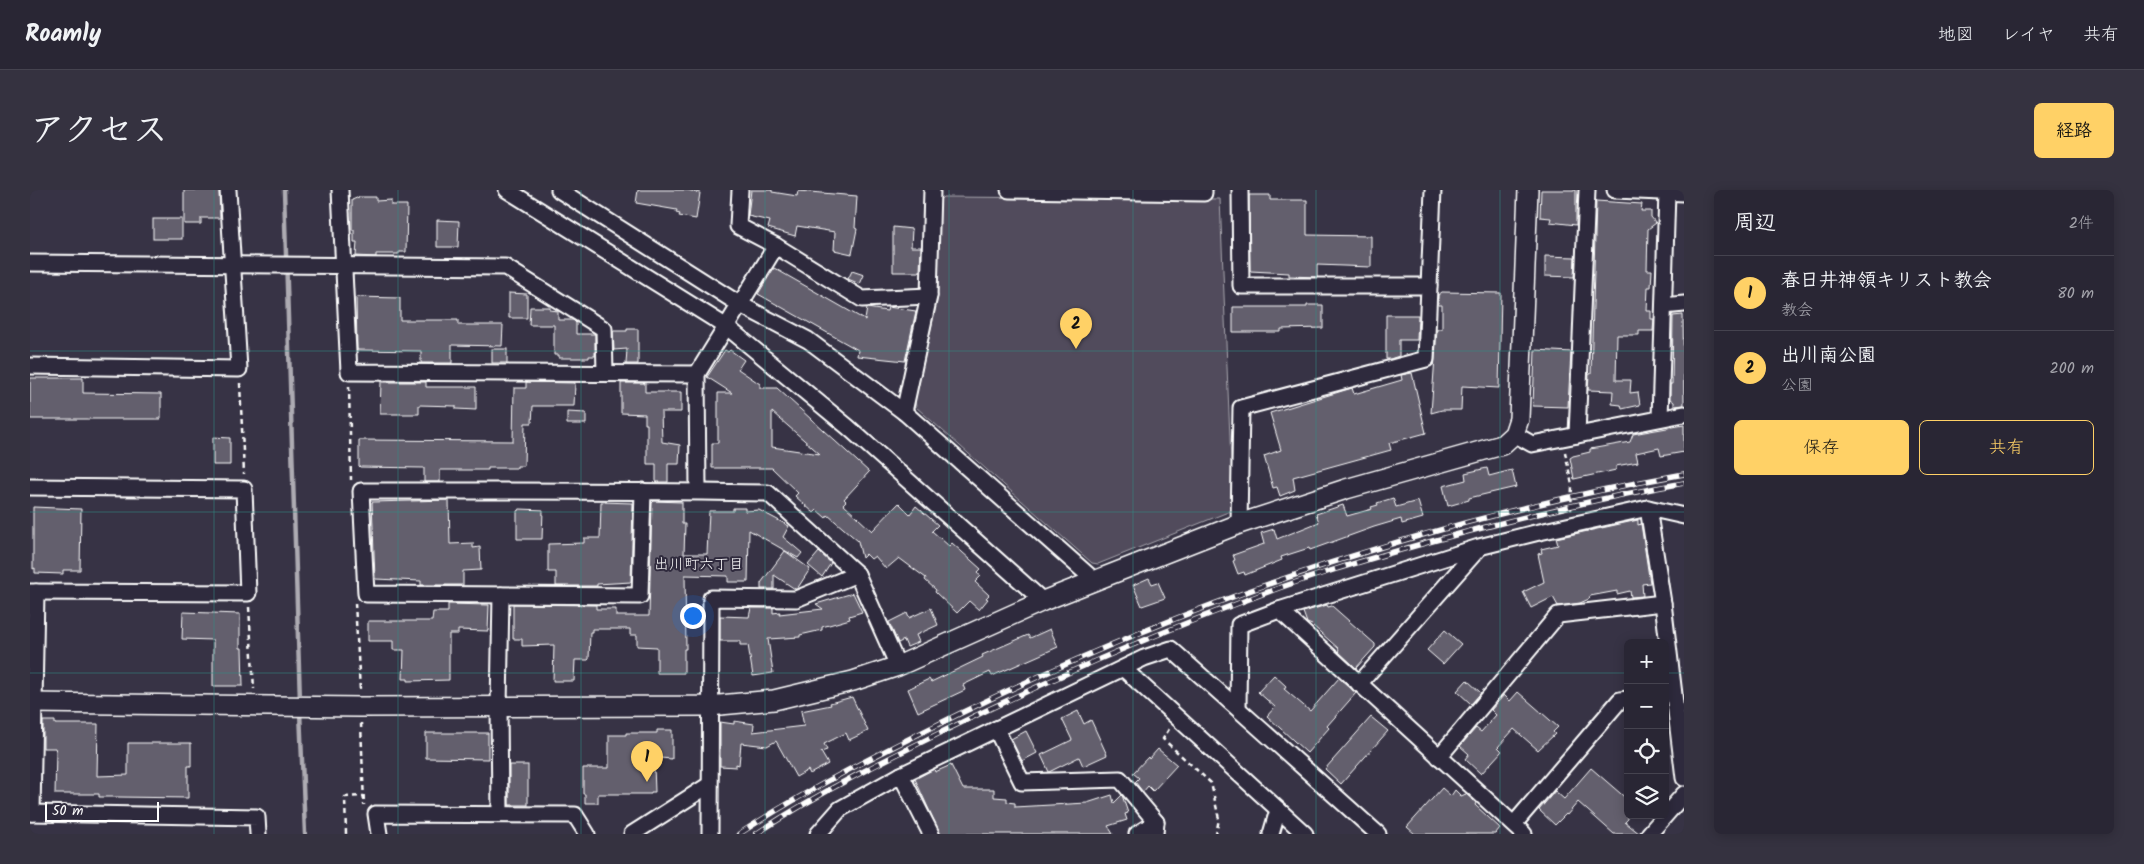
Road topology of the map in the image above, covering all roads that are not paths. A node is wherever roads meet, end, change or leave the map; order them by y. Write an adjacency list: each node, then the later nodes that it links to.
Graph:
1 (228, 190): 18 (street)
2 (340, 190): 19 (street)
3 (507, 190): 25 (street)
4 (559, 190): 22 (street)
5 (740, 190): 16 (street)
6 (932, 190): 21 (street)
7 (1009, 190): 8 (street)
8 (1204, 190)
9 (1240, 190): 20 (street)
10 (1433, 190): 20 (street)
11 (1528, 190): 32 (street)
12 (1588, 190): 33 (street)
13 (1615, 190): 14 (street)
14 (1667, 192): 15 (street); 24 (street)
15 (1684, 193)
16 (776, 246): 21 (street); 22 (street)
17 (30, 263): 18 (street)
18 (233, 265): 19 (street); 26 (street)
19 (344, 266): 27 (street); 27 (street)
20 (1429, 286): 39 (street)
21 (929, 296): 29 (street)
22 (739, 304): 25 (street); 29 (street)
23 (1684, 304): 24 (street)
24 (1664, 306): 31 (street)
25 (727, 327): 28 (street); 45 (street)
26 (30, 366)
27 (605, 373): 28 (street)
28 (697, 374): 36 (street)
29 (904, 412): 42 (street)
30 (1684, 414): 31 (street)
31 (1660, 418): 33 (street)
32 (1514, 434): 33 (street); 39 (street)
33 (1577, 435)
34 (30, 488): 43 (street)
35 (643, 491): 36 (street); 44 (street); 44 (street)
36 (698, 491): 41 (street)
37 (1648, 508): 38 (street); 40 (street); 46 (street)
38 (1684, 516)
39 (1239, 524): 42 (street)
40 (1479, 547): 47 (street); 50 (street)
41 (857, 574): 48 (street); 56 (street)
42 (1094, 580): 45 (street)
43 (33, 592): 54 (street)
44 (501, 595): 55 (street)
45 (1043, 601): 48 (street)
46 (1663, 603): 51 (street); 59 (street)
47 (1279, 610): 50 (street); 57 (street)
48 (898, 666): 56 (street)
49 (1124, 669): 57 (street); 58 (street); 64 (street)
50 (1360, 684): 59 (street)
51 (1668, 684)
52 (1669, 693): 61 (street)
53 (1624, 700): 68 (street)
54 (32, 703): 55 (street); 65 (street)
55 (499, 706): 56 (street); 66 (street)
56 (709, 706): 62 (street)
57 (1238, 708): 79 (street)
58 (996, 729): 60 (street); 67 (street)
59 (1439, 757): 68 (street)
60 (901, 774): 74 (street); 75 (street)
61 (1684, 778)
62 (709, 785): 72 (street); 73 (street)
63 (1684, 794): 80 (street)
64 (1278, 810): 77 (street); 78 (street)
65 (31, 813): 69 (street)
66 (500, 814): 70 (street); 71 (street)
67 (1155, 828): 76 (street)
68 (1519, 829)
69 (258, 834)
70 (379, 834)
71 (587, 834)
72 (632, 834)
73 (710, 834)
74 (818, 834)
75 (931, 834)
76 (1137, 834)
77 (1271, 834)
78 (1305, 834)
79 (1378, 834)
80 (1649, 834)

